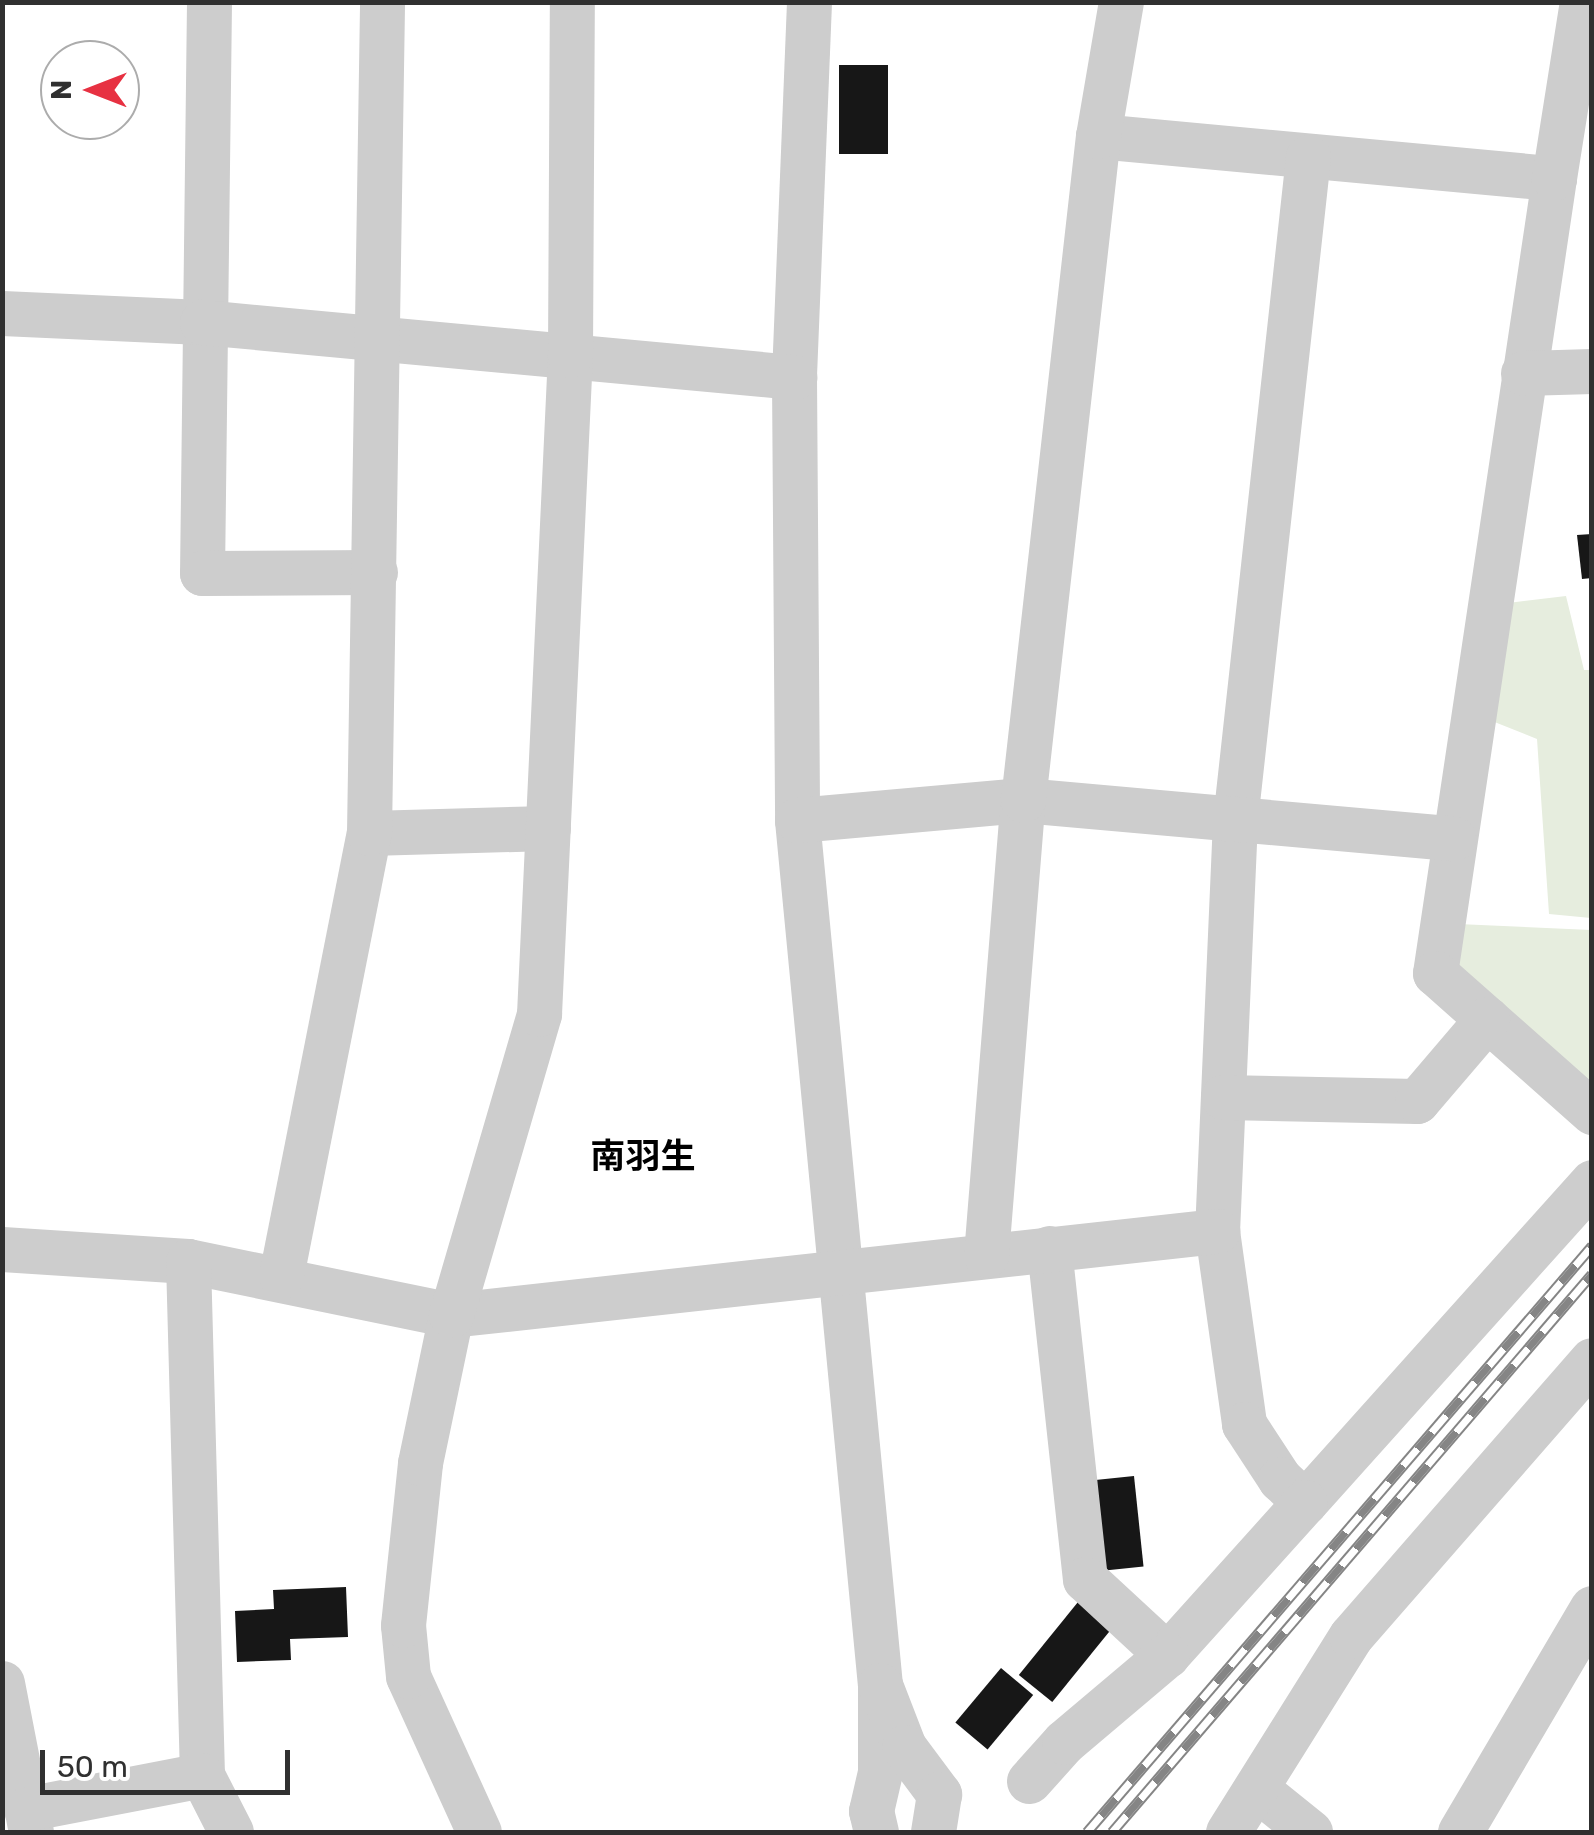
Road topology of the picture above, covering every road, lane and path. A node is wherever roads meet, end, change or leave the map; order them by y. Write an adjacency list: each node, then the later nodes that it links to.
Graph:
1 (209, 2): 11 (street)
2 (382, 2): 12 (street)
3 (572, 2): 13 (street)
4 (809, 2): 16 (street)
5 (1121, 2): 7 (street)
6 (1582, 2): 9 (street)
7 (1098, 136): 8 (street); 18 (street)
8 (1308, 157): 9 (street); 20 (street)
9 (1554, 178): 15 (street)
10 (2, 313): 11 (street)
11 (202, 322): 12 (street); 17 (street)
12 (380, 340): 13 (street); 17 (street)
13 (570, 356): 16 (street); 21 (street)
14 (1592, 371): 15 (street)
15 (1523, 372): 23 (street)
16 (794, 376): 19 (street)
17 (375, 572): 22 (street)
18 (1023, 800): 19 (street); 20 (street); 31 (street)
19 (798, 820): 33 (street)
20 (1235, 820): 23 (street); 25 (street)
21 (548, 828): 22 (street); 35 (street)
22 (369, 834): 34 (street)
23 (1453, 838): 24 (street)
24 (1487, 1019): 25 (street); 26 (street)
25 (1223, 1097): 28 (street)
26 (1592, 1112)
27 (1592, 1182): 37 (street)
28 (1217, 1230): 29 (street); 37 (street)
29 (1050, 1248): 31 (street); 39 (street)
30 (2, 1249): 32 (street)
31 (986, 1255): 33 (street)
32 (188, 1261): 34 (street); 42 (street)
33 (840, 1273): 35 (street); 41 (street)
34 (281, 1276): 35 (street)
35 (451, 1314): 47 (street)
36 (1591, 1362): 44 (street)
37 (1305, 1502): 39 (street)
38 (1592, 1608): 52 (street)
39 (1168, 1655): 43 (street)
40 (2, 1683): 45 (street)
41 (880, 1685): 48 (street); 49 (street)
42 (202, 1775): 45 (street); 46 (street)
43 (1030, 1781)
44 (1258, 1790): 50 (street); 51 (street)
45 (29, 1821)
46 (231, 1832)
47 (479, 1832)
48 (876, 1832)
49 (933, 1832)
50 (1228, 1832)
51 (1310, 1832)
52 (1460, 1832)

